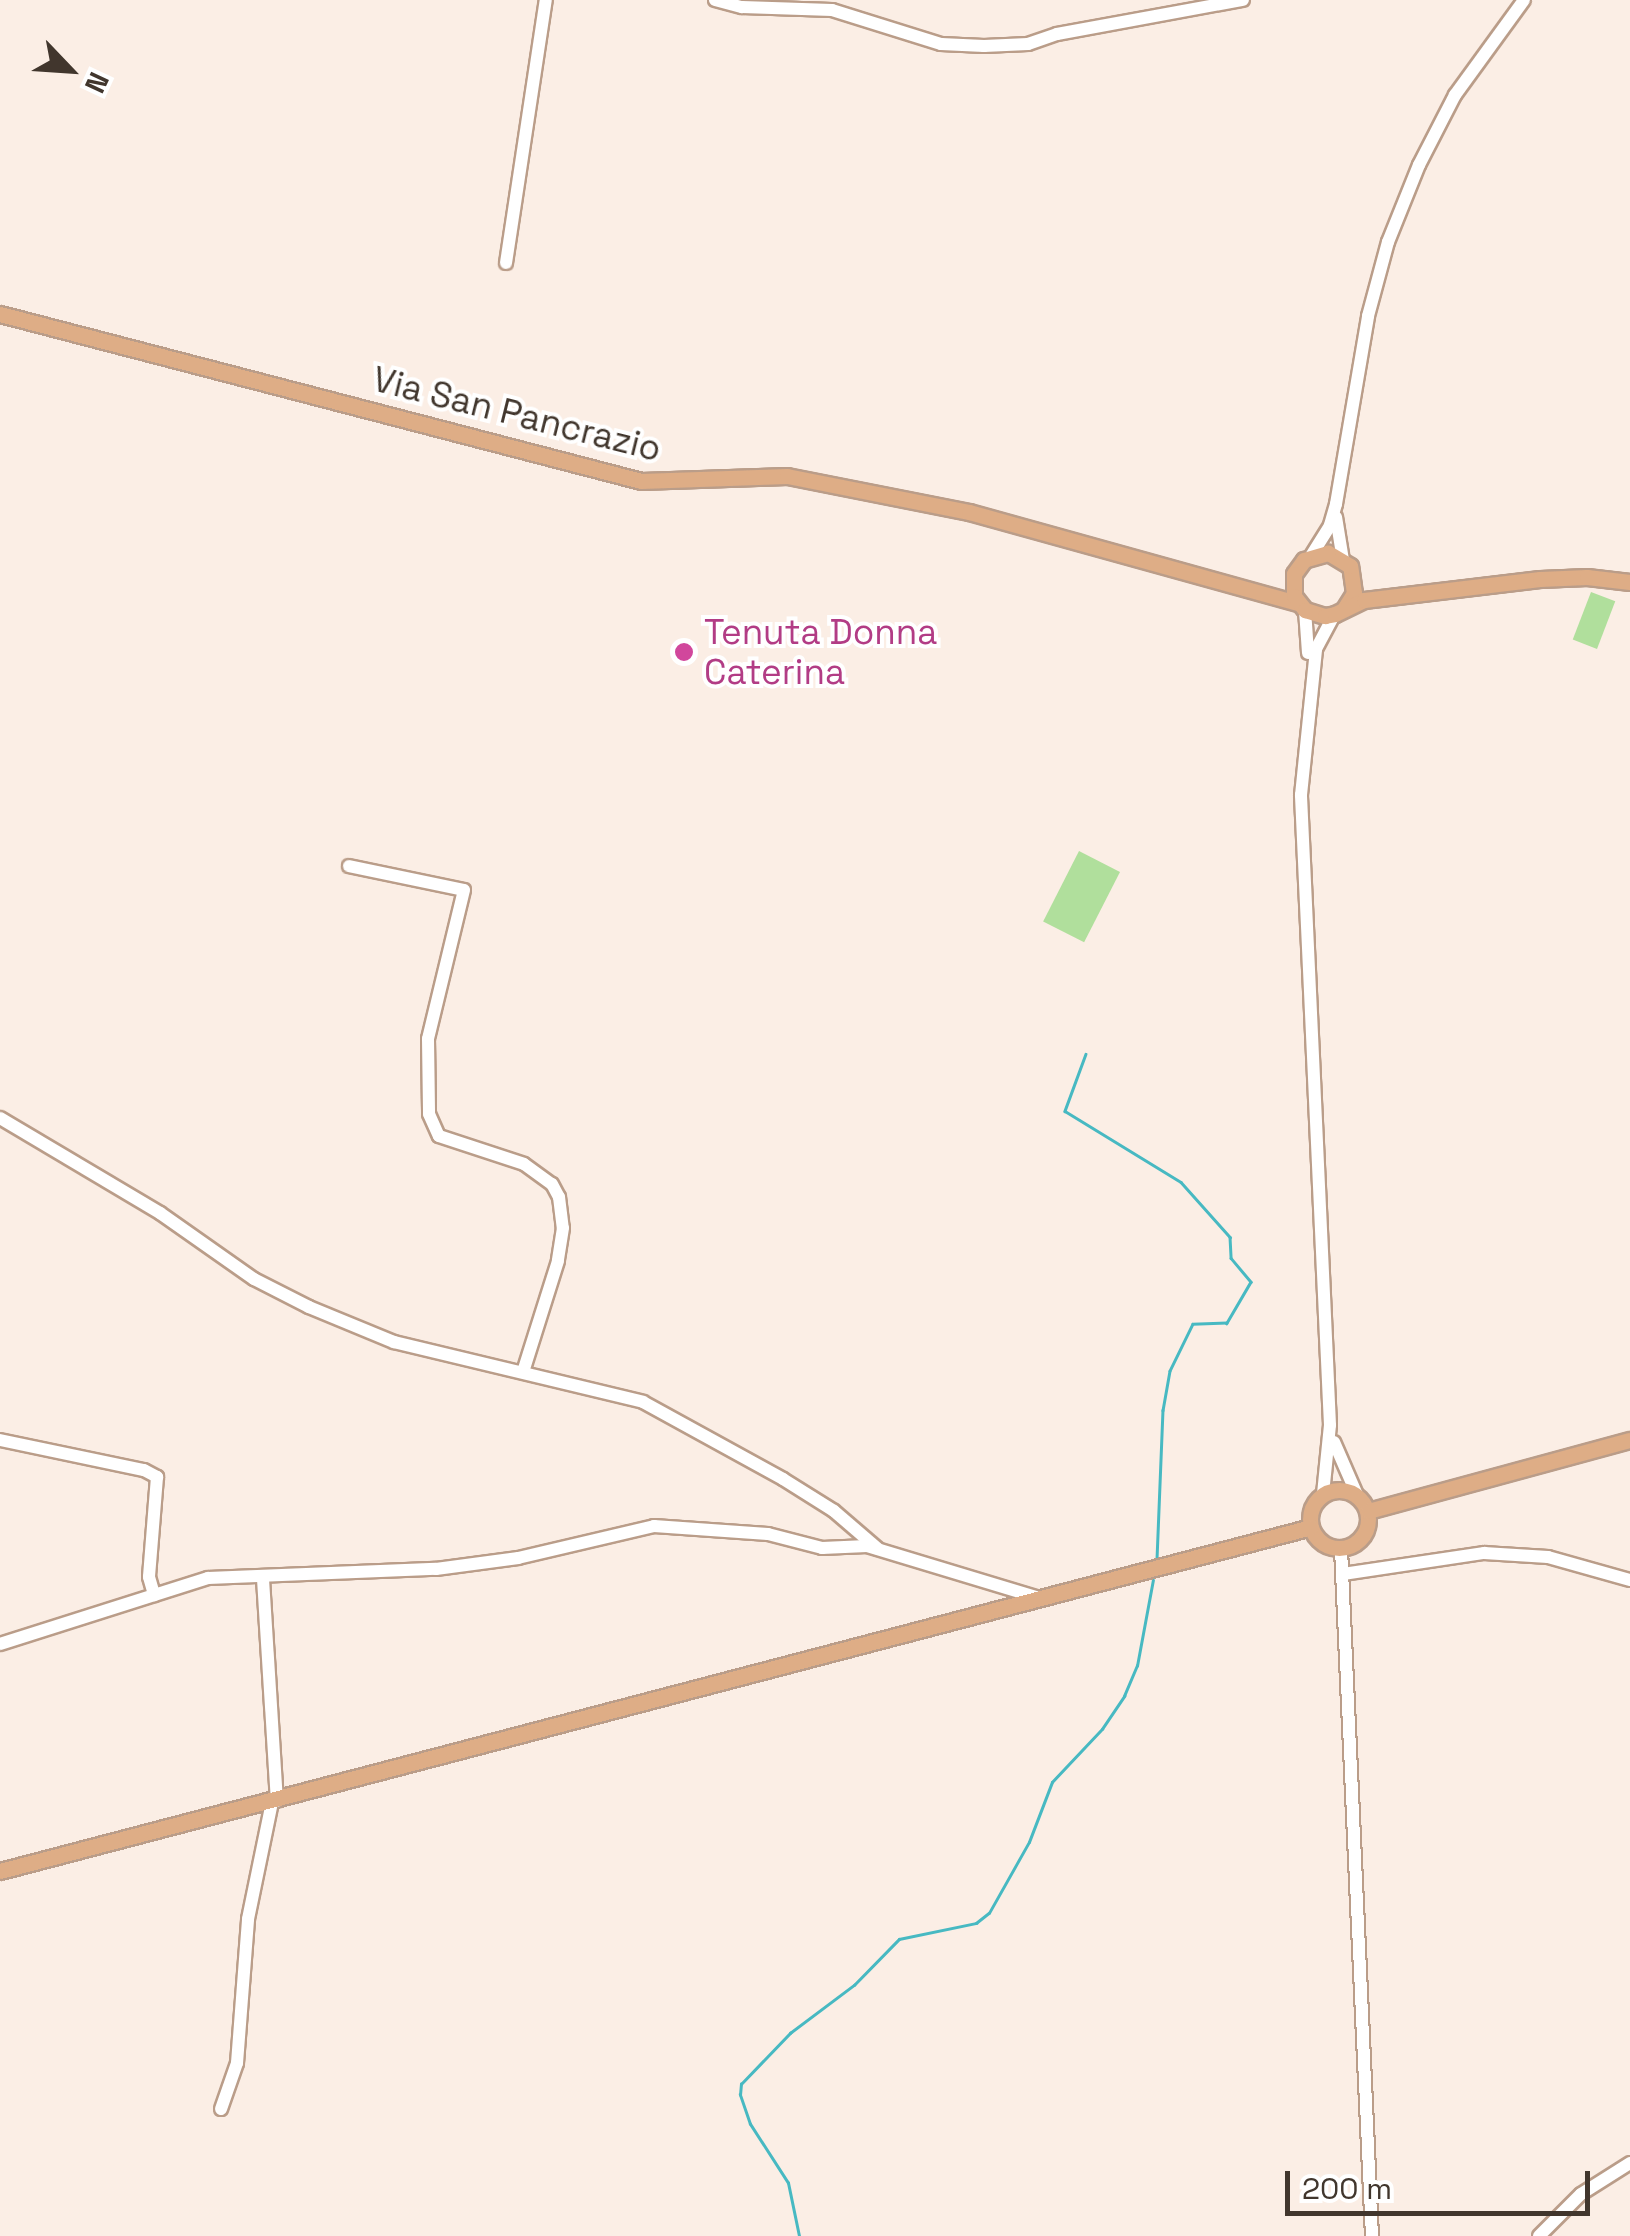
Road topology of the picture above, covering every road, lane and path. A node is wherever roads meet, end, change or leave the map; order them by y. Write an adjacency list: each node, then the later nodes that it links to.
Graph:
1 (546, 0): 5 (street)
2 (715, 0): 3 (street)
3 (1243, 0)
4 (1524, 0): 7 (street)
5 (506, 262)
6 (0, 314): 12 (main road, Via San Pancrazio)
7 (1336, 504): 8 (street); 9 (street)
8 (1311, 556): 9 (main road); 10 (main road)
9 (1347, 564): 13 (main road); 15 (main road)
10 (1292, 582): 12 (main road); 14 (main road)
11 (1630, 582): 13 (main road)
12 (1256, 592): 14 (main road, Via San Pancrazio)
13 (1385, 597): 15 (main road)
14 (1302, 607): 15 (main road); 16 (street)
15 (1340, 612): 16 (street)
16 (1310, 679): 20 (street)
17 (349, 866): 19 (street)
18 (0, 1118): 19 (street)
19 (523, 1372): 28 (street)
20 (1330, 1425): 23 (street); 24 (street)
21 (0, 1440): 32 (street)
22 (1630, 1440): 25 (main road)
23 (1324, 1494): 24 (main road); 26 (main road)
24 (1357, 1495): 25 (main road)
25 (1368, 1512): 27 (main road)
26 (1310, 1527): 27 (main road); 33 (main road)
27 (1341, 1549): 29 (street)
28 (878, 1550): 30 (street); 33 (street)
29 (1343, 1574): 31 (street); 39 (street)
30 (263, 1579): 32 (street); 35 (street)
31 (1630, 1580)
32 (154, 1595): 34 (street)
33 (1042, 1598): 35 (main road)
34 (0, 1644)
35 (274, 1802): 36 (main road); 37 (street)
36 (0, 1871)
37 (221, 2109)
38 (1630, 2162): 40 (street)
39 (1372, 2236)
40 (1539, 2236)

